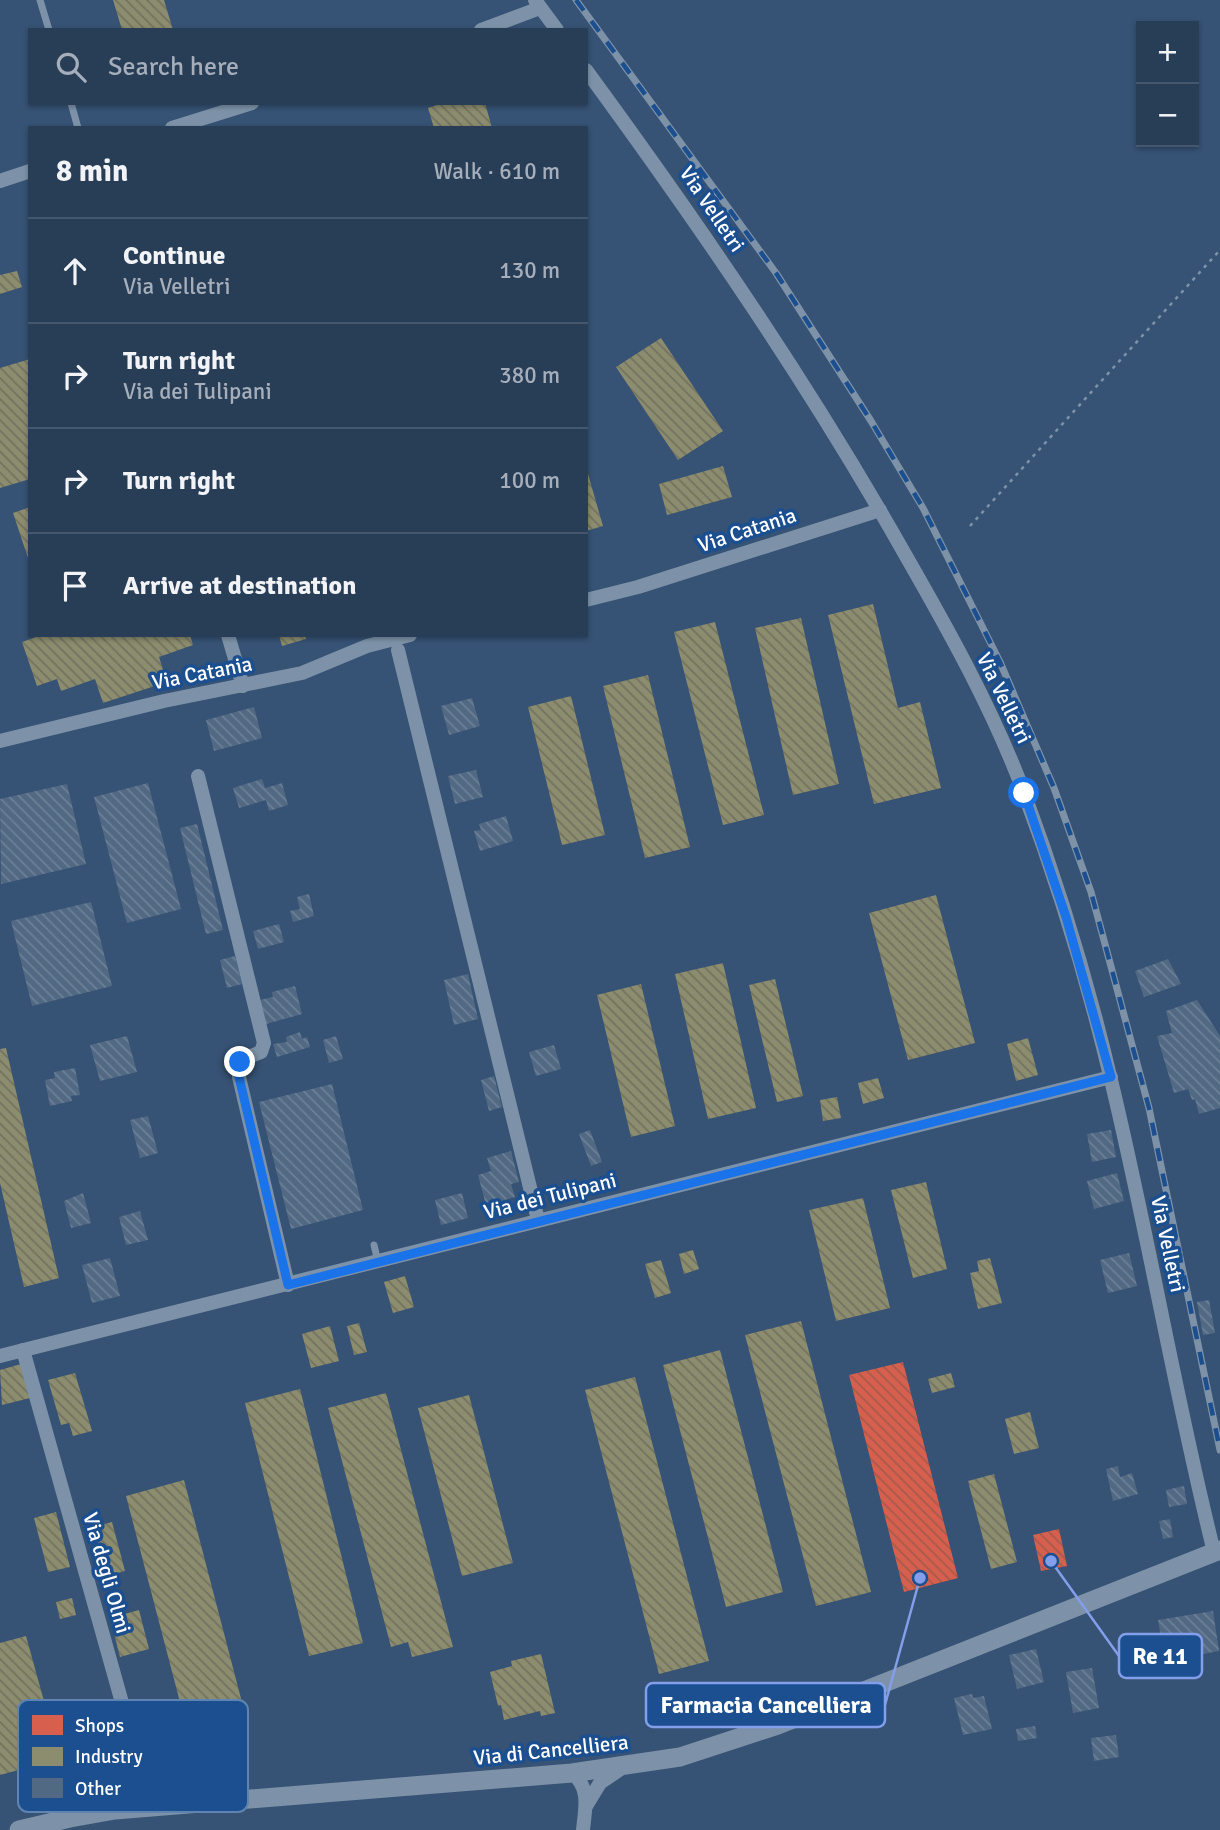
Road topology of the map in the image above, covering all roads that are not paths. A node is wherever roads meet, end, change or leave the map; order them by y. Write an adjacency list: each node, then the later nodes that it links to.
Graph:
1 (40, 0): 3 (lane)
2 (538, 4): 4 (street); 5 (street)
3 (47, 28)
4 (485, 28)
5 (556, 28)
6 (588, 73): 13 (street, Via Velletri)
7 (72, 105): 9 (lane)
8 (246, 105): 10 (street)
9 (77, 126)
10 (178, 126)
11 (28, 172): 12 (street)
12 (0, 181)
13 (880, 510): 14 (street, Via Catania); 22 (street, Via Velletri)
14 (588, 600)
15 (230, 637): 19 (street)
16 (395, 637): 17 (street, Via Catania)
17 (373, 640): 19 (street, Via Catania)
18 (398, 650): 23 (street)
19 (243, 686): 20 (street, Via Catania)
20 (0, 741)
21 (198, 776): 26 (street)
22 (1111, 1077): 23 (street, Via dei Tulipani); 29 (street, Via Velletri)
23 (538, 1220): 25 (street, Via dei Tulipani)
24 (374, 1245): 25 (lane)
25 (379, 1262): 26 (street, Via dei Tulipani)
26 (288, 1285): 27 (street, Via dei Tulipani)
27 (23, 1350): 28 (street, Via dei Tulipani); 30 (street, Via degli Olmi)
28 (0, 1356)
29 (1217, 1551): 31 (street, Via di Cancelliera)
30 (121, 1700)
31 (624, 1767): 32 (street, Via di Cancelliera); 34 (street)
32 (572, 1773): 33 (street, Via di Cancelliera); 34 (street)
33 (248, 1799)
34 (586, 1807): 37 (street)
35 (112, 1812): 36 (street, Via di Cancelliera)
36 (19, 1830)
37 (583, 1830)

